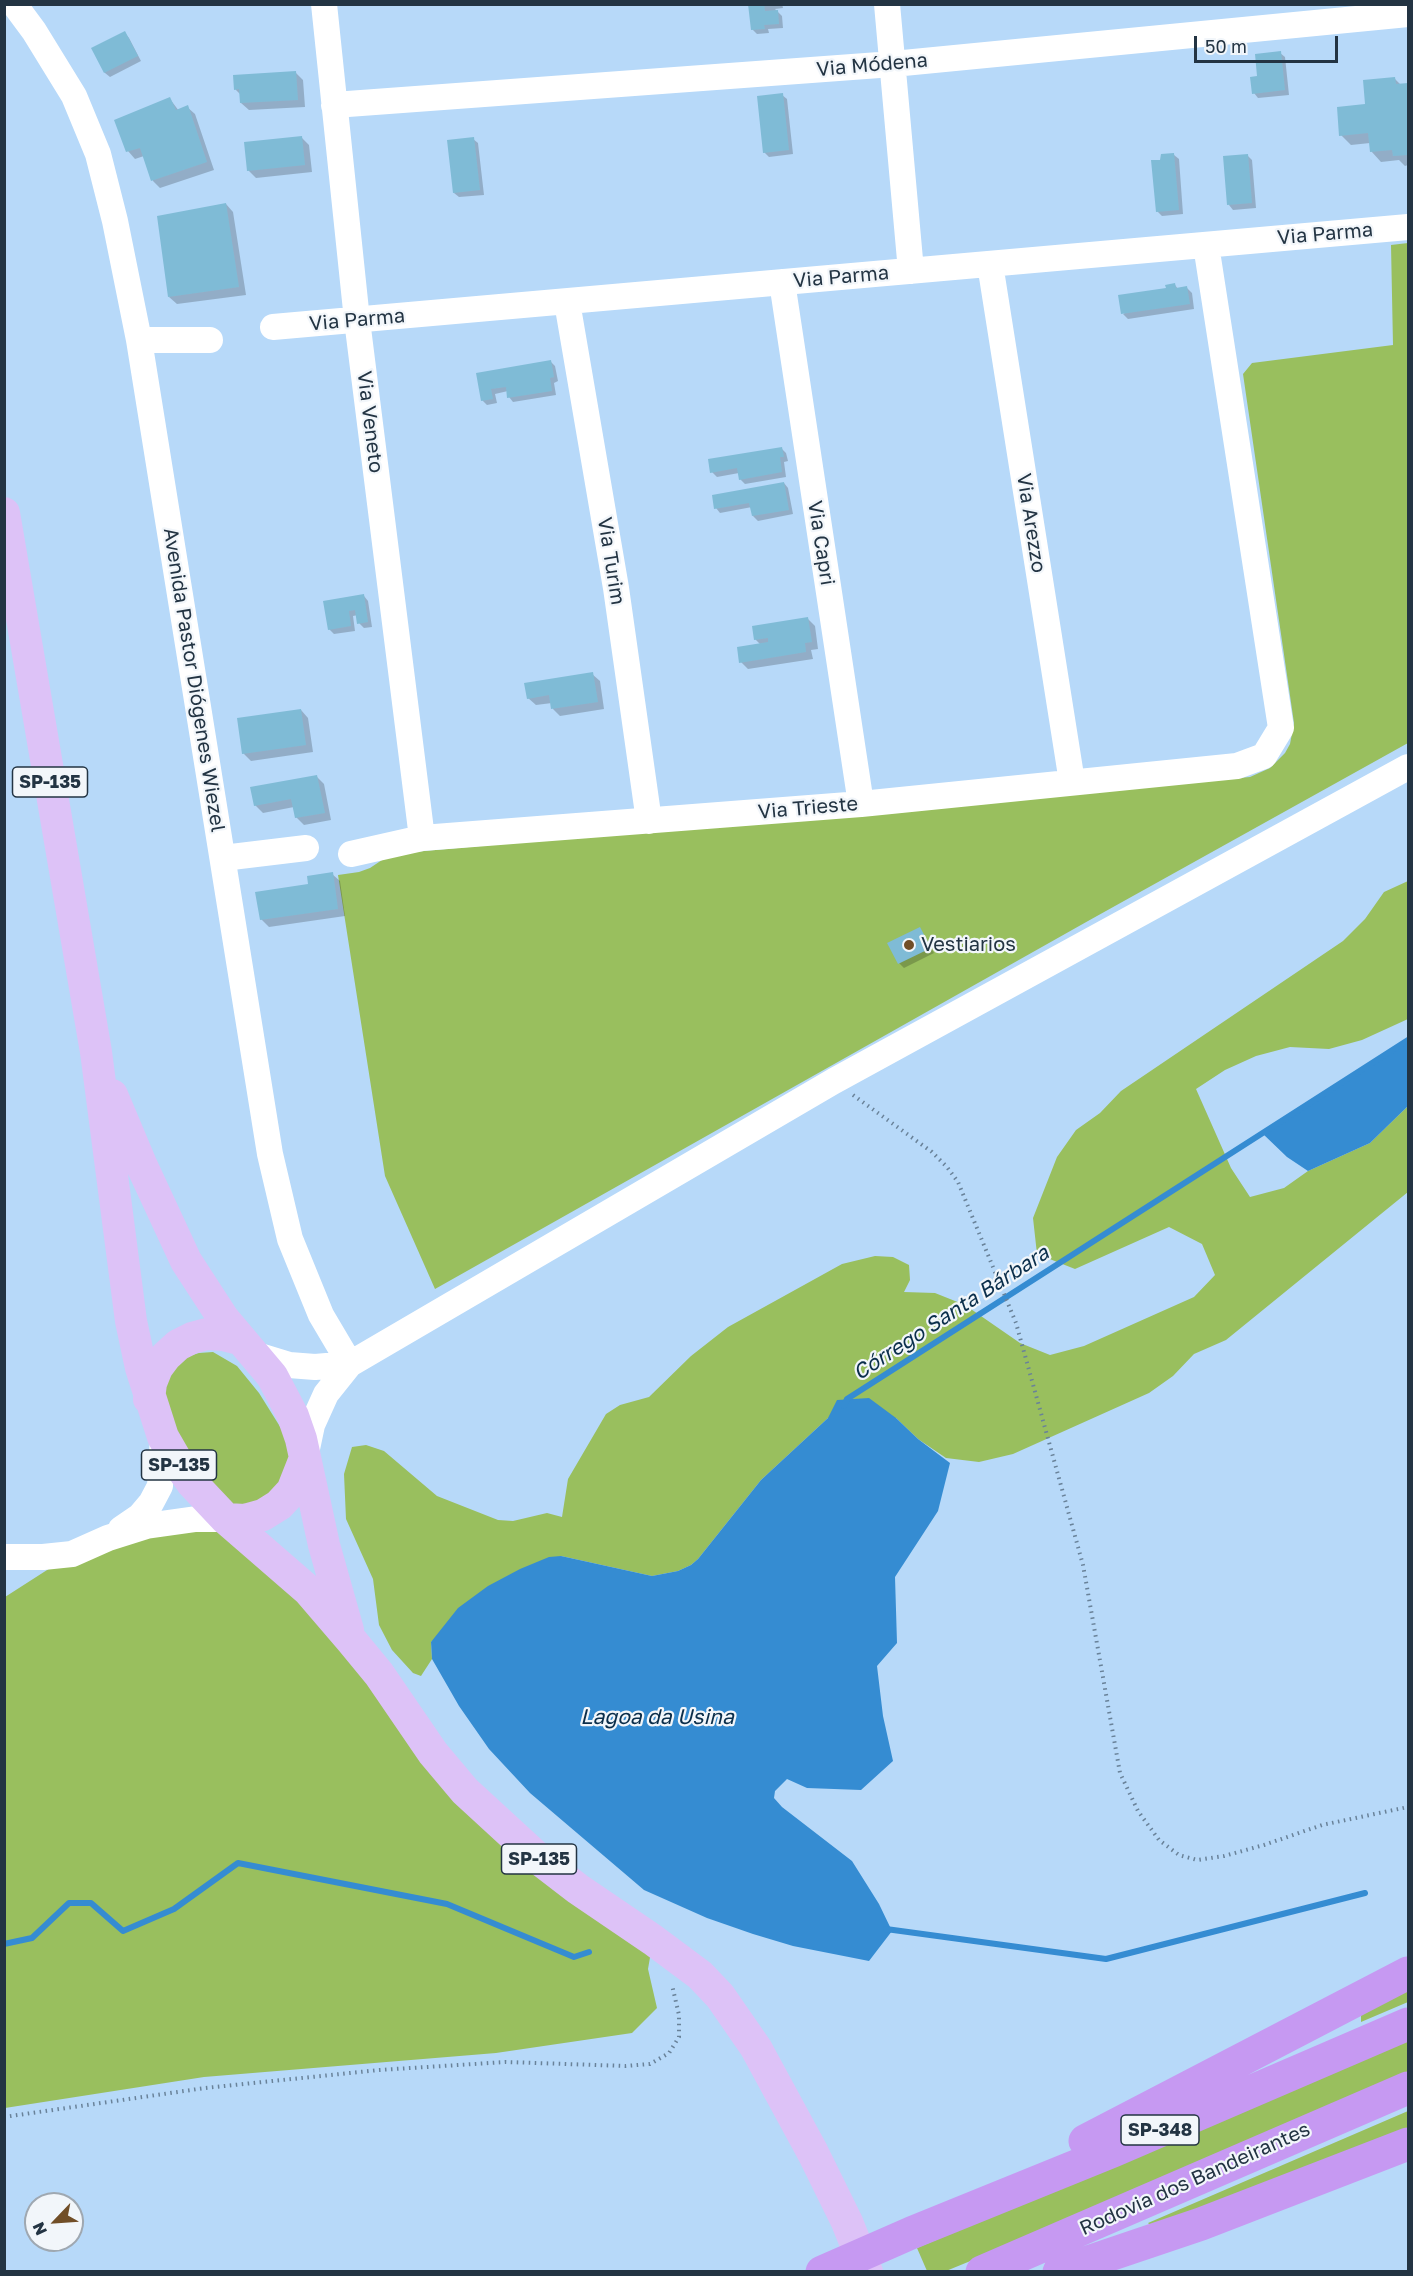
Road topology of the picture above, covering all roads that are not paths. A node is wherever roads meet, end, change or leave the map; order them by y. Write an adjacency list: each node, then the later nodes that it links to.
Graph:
1 (14, 4): 15 (street, Avenida Pastor Diógenes Wiezel)
2 (324, 4): 6 (street, Via Veneto)
3 (887, 4): 5 (street)
4 (1408, 14): 5 (street, Via Módena)
5 (893, 64): 6 (street, Via Módena); 10 (street)
6 (334, 105): 13 (street, Via Veneto)
7 (1408, 227): 8 (street, Via Parma)
8 (1206, 245): 9 (street, Via Parma); 19 (street, Via Trieste)
9 (990, 264): 10 (street, Via Parma); 19 (street, Via Arezzo)
10 (911, 271): 11 (street, Via Parma)
11 (782, 282): 12 (street, Via Parma); 20 (street, Via Capri)
12 (567, 302): 13 (street, Via Parma); 21 (street, Via Turim)
13 (357, 320): 14 (street, Via Parma); 22 (street, Via Veneto)
14 (273, 327)
15 (139, 340): 16 (street); 25 (street, Avenida Pastor Diógenes Wiezel)
16 (210, 340)
17 (4, 513): 26 (main road, SP-135)
18 (1408, 767): 28 (street)
19 (1072, 782): 20 (street, Via Trieste)
20 (861, 804): 21 (street, Via Trieste)
21 (649, 821): 22 (street, Via Trieste)
22 (422, 838): 24 (street, Via Trieste)
23 (306, 848): 25 (street)
24 (351, 854)
25 (223, 858): 28 (street, Avenida Pastor Diógenes Wiezel)
26 (96, 1052): 27 (main road, SP-135); 29 (main road, SP-135)
27 (246, 1347): 28 (street); 29 (main road); 31 (main road, SP-135)
28 (350, 1364): 31 (street)
29 (149, 1399): 30 (main road, SP-135)
30 (163, 1437): 32 (main road, SP-135); 33 (street)
31 (305, 1458): 32 (main road); 35 (main road, SP-135)
32 (226, 1519): 33 (street); 35 (main road, SP-135)
33 (108, 1538): 34 (street)
34 (4, 1557)
35 (351, 1640): 38 (main road, SP-135)
36 (1408, 1973): 41 (highway)
37 (1408, 2024): 41 (highway, SP-348)
38 (756, 2048): 43 (main road, SP-135); 44 (main road, SP-135)
39 (1408, 2088): 45 (highway, Rodovia dos Bandeirantes)
40 (1408, 2144): 46 (highway)
41 (910, 2232): 42 (highway, SP-348)
42 (822, 2271)
43 (850, 2271)
44 (867, 2271)
45 (982, 2271)
46 (1059, 2271)

